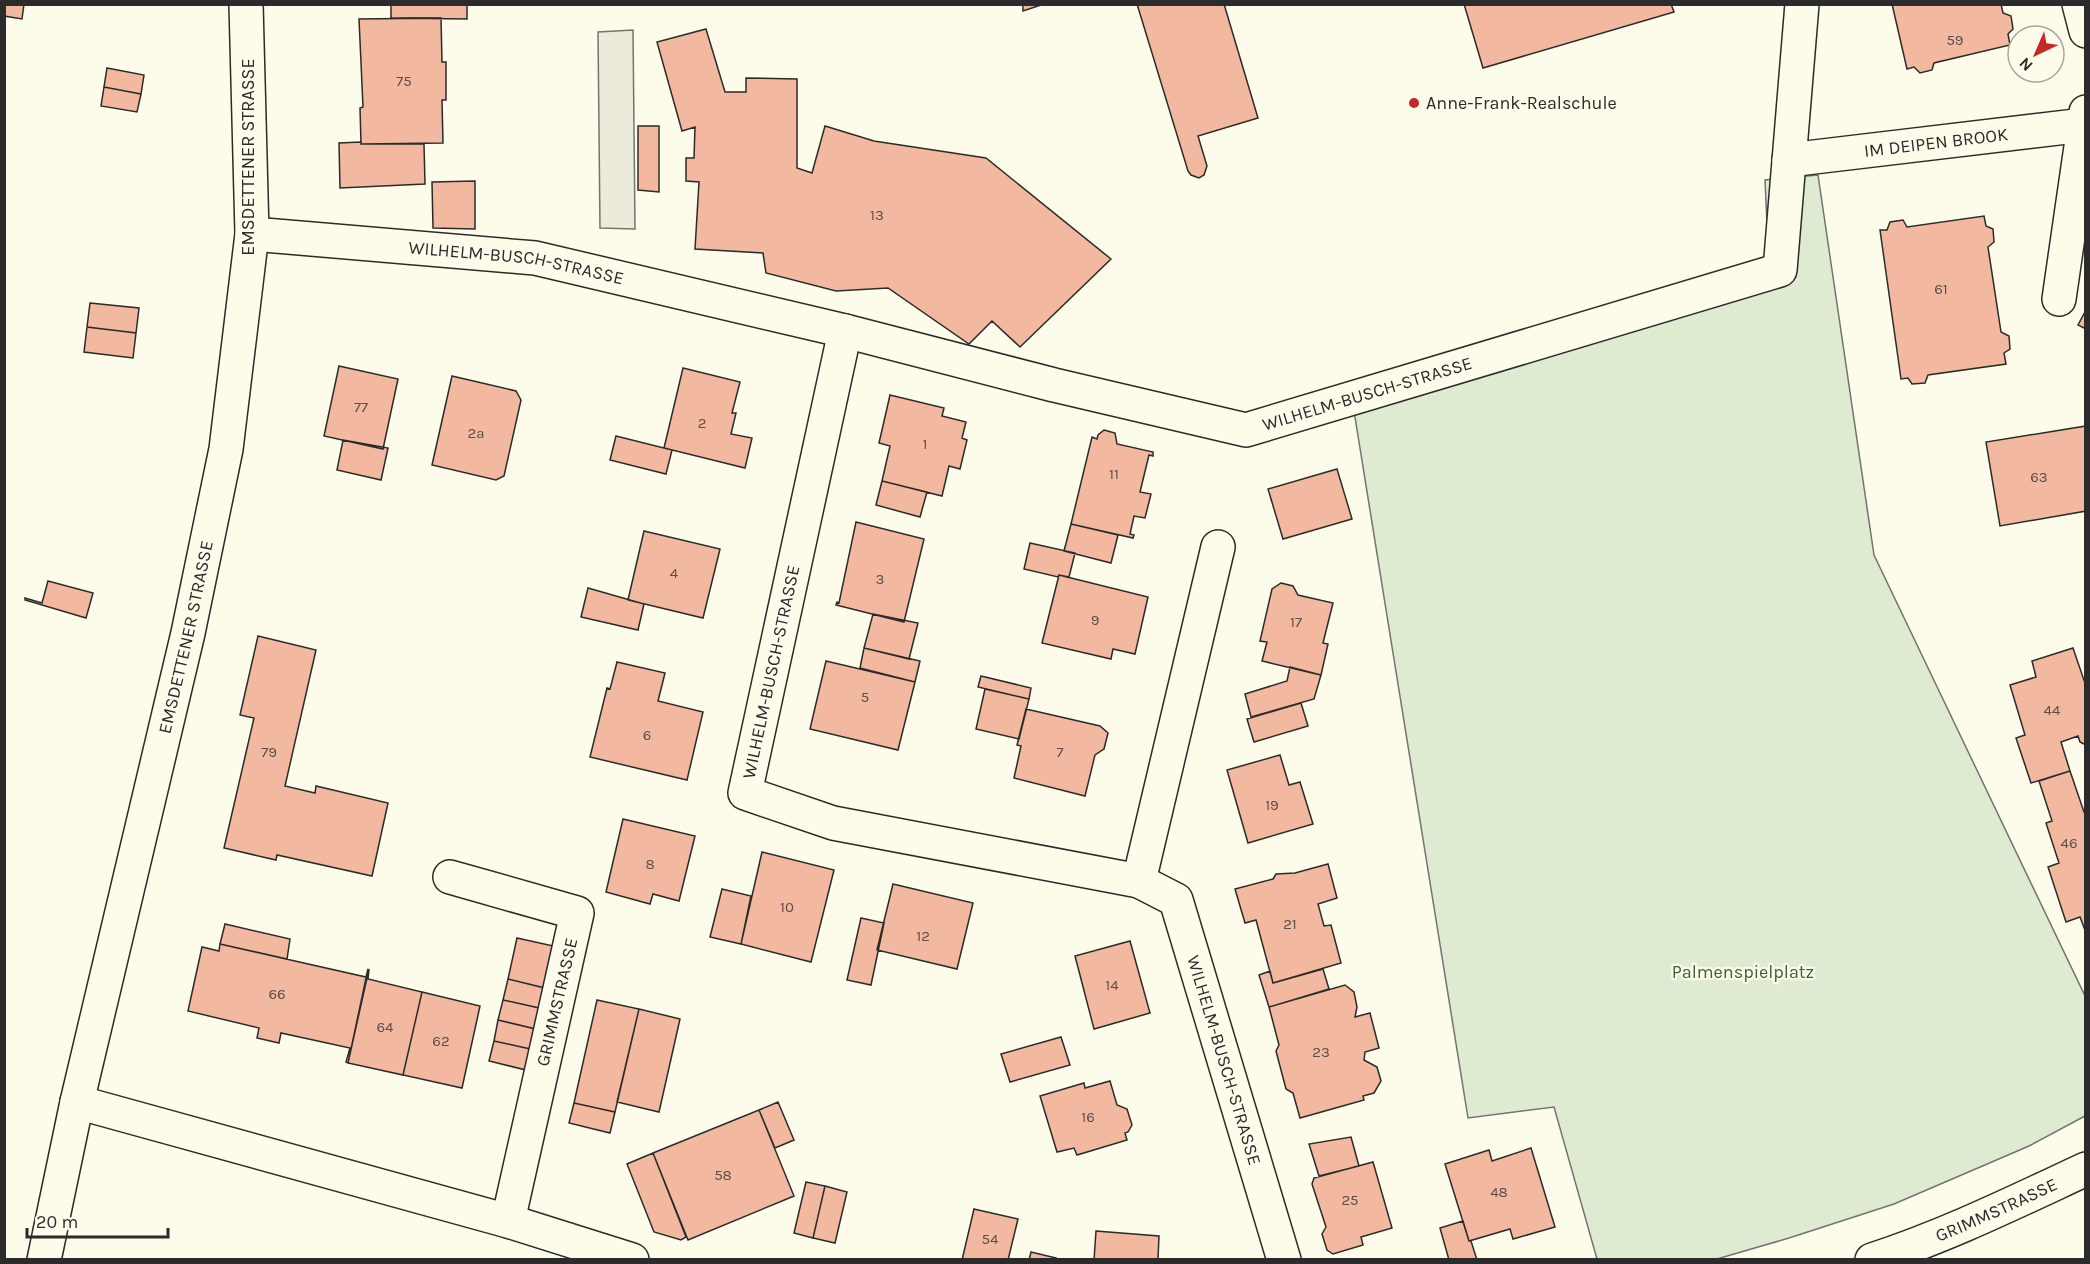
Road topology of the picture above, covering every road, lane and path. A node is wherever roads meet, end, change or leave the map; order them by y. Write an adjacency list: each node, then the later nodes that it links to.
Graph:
1 (246, 4): 7 (street, EMSDETTENER STRASSE)
2 (1802, 4): 6 (street)
3 (2079, 4): 4 (street)
4 (2085, 31)
5 (2085, 118): 6 (street, IM DEIPEN BROOK); 8 (street, IM DEIPEN BROOK)
6 (1789, 160): 9 (street, WILHELM-BUSCH-STRASSE)
7 (252, 234): 9 (street, WILHELM-BUSCH-STRASSE); 13 (street, EMSDETTENER STRASSE)
8 (2059, 299)
9 (845, 331): 12 (street, WILHELM-BUSCH-STRASSE)
10 (1218, 547): 12 (street)
11 (450, 877): 15 (street, GRIMMSTRASSE)
12 (1139, 880): 18 (street, WILHELM-BUSCH-STRASSE)
13 (77, 1102): 15 (street); 16 (street, EMSDETTENER STRASSE)
14 (2085, 1169): 19 (street, GRIMMSTRASSE)
15 (508, 1221): 17 (street)
16 (44, 1260)
17 (632, 1260)
18 (1284, 1260)
19 (1872, 1260)

